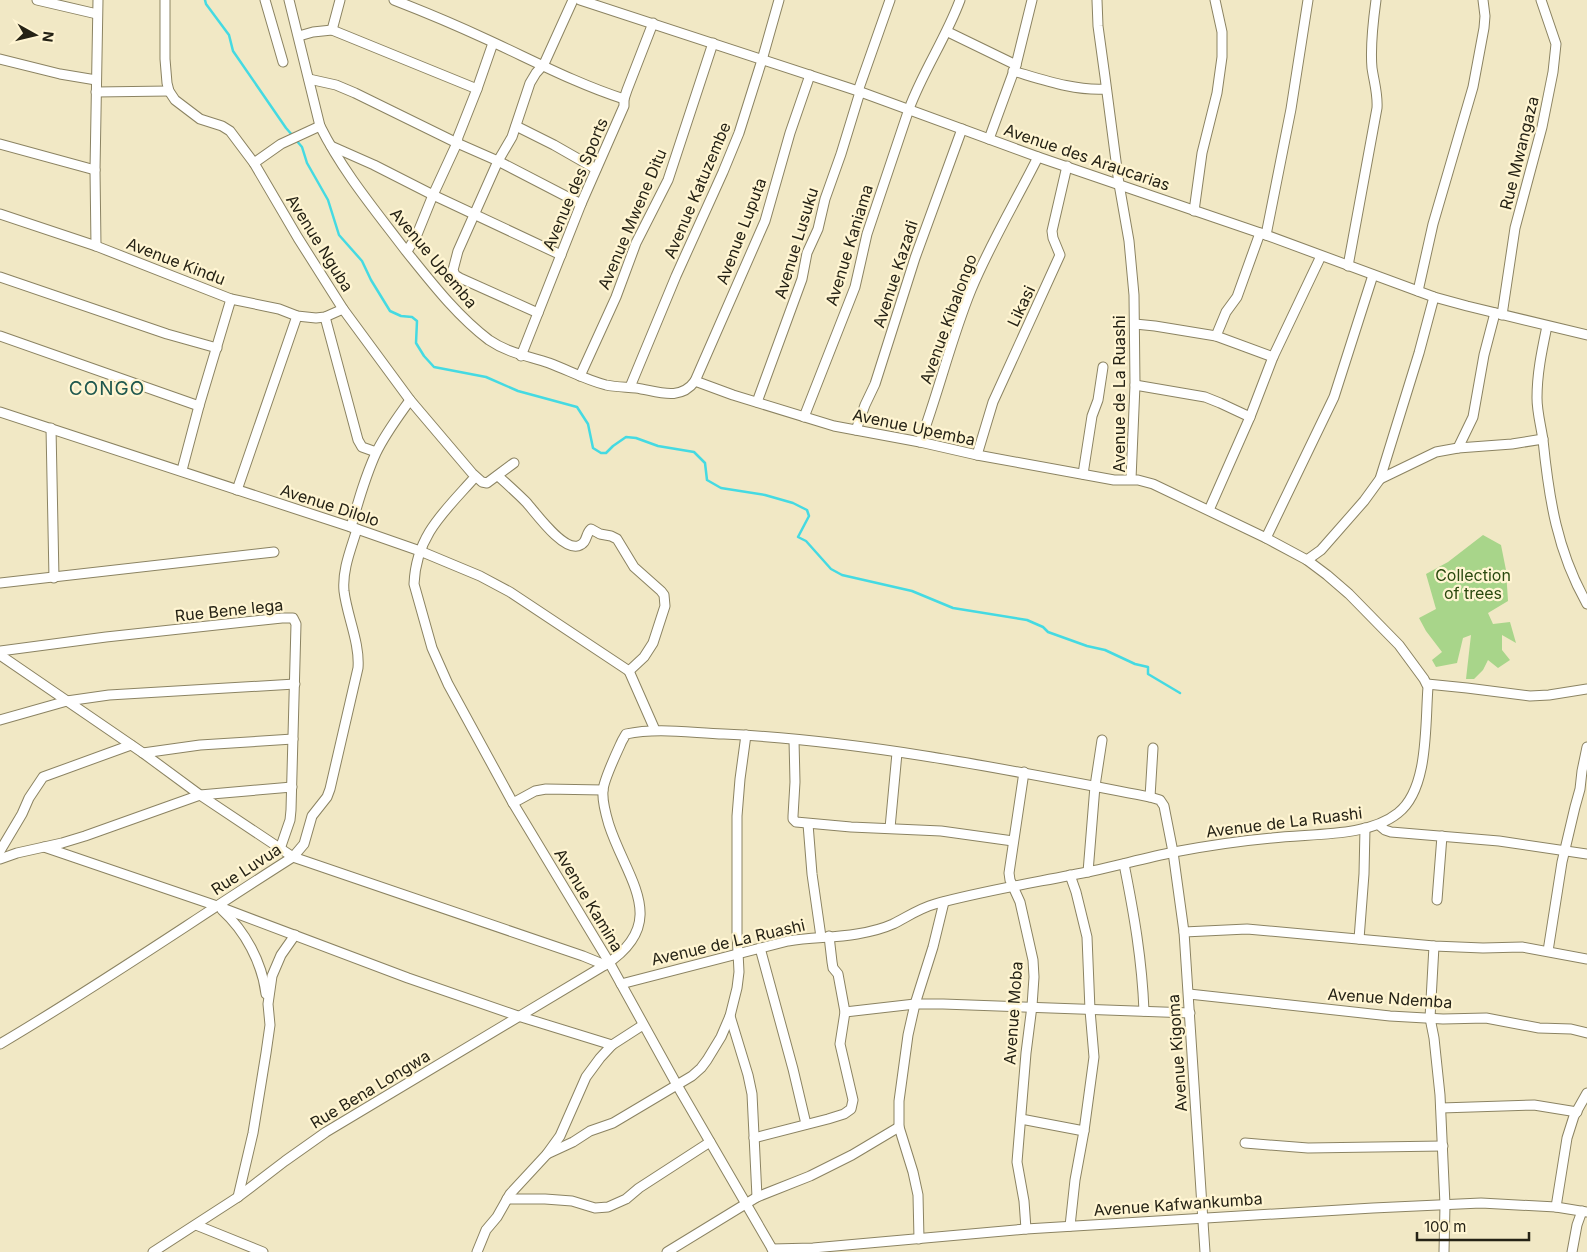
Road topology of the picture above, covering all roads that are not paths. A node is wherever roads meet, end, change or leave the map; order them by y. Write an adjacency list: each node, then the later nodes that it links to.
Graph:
1 (37, 0): 21 (street)
2 (98, 0): 21 (street)
3 (165, 0): 38 (street)
4 (265, 0): 30 (street)
5 (289, 0): 25 (street, Avenue Upemba)
6 (340, 0): 23 (street)
7 (394, 0): 26 (street)
8 (573, 0): 31 (street)
9 (580, 0): 20 (street, Avenue des Araucarias)
10 (779, 0): 29 (street, Avenue Katuzembe)
11 (890, 0): 39 (street, Avenue Lusuku)
12 (960, 0): 24 (street, Avenue Kaniama)
13 (1032, 0): 32 (street)
14 (1097, 0): 37 (street, Avenue de La Ruashi)
15 (1215, 0): 59 (street)
16 (1308, 0): 62 (street)
17 (1376, 0): 67 (street)
18 (1483, 0): 70 (street)
19 (1541, 0): 75 (street, Rue Mwangaza)
20 (590, 2): 22 (street, Avenue des Araucarias)
21 (97, 14): 35 (street)
22 (653, 23): 27 (street, Avenue des Araucarias); 41 (street, Avenue des Sports)
23 (332, 30): 25 (street); 36 (street)
24 (948, 32): 32 (street); 42 (street, Avenue Kaniama)
25 (299, 36): 34 (street, Avenue Upemba)
26 (493, 43): 31 (street); 36 (street)
27 (713, 44): 29 (street, Avenue des Araucarias); 87 (street, Avenue Mwene Ditu)
28 (0, 59): 35 (street)
29 (762, 60): 33 (street, Avenue des Araucarias); 90 (street, Avenue Katuzembe)
30 (283, 62)
31 (542, 66): 41 (street); 44 (street)
32 (1015, 68): 37 (street); 46 (street)
33 (810, 75): 39 (street, Avenue des Araucarias); 88 (street, Avenue Luputa)
34 (309, 79): 43 (street, Avenue Upemba); 47 (street)
35 (96, 80): 40 (street)
36 (477, 89): 47 (street)
37 (1106, 89): 56 (street, Avenue de La Ruashi)
38 (169, 91): 40 (street); 52 (street, Avenue Nguba)
39 (859, 91): 42 (street, Avenue des Araucarias); 93 (street, Avenue Lusuku)
40 (96, 92): 55 (street)
41 (624, 99): 54 (street, Avenue des Sports)
42 (909, 109): 45 (street, Avenue des Araucarias); 96 (street, Avenue Kaniama)
43 (320, 126): 49 (street, Avenue Upemba); 52 (street)
44 (516, 126): 51 (street); 54 (street)
45 (962, 129): 46 (street, Avenue des Araucarias); 99 (street, Avenue Kazadi)
46 (989, 139): 50 (street, Avenue des Araucarias)
47 (457, 143): 51 (street); 57 (street)
48 (0, 144): 55 (street)
49 (331, 146): 57 (street); 64 (street, Avenue Upemba)
50 (1038, 157): 53 (street, Avenue des Araucarias); 101 (street, Avenue Kibalongo)
51 (498, 161): 58 (street); 61 (street)
52 (254, 163): 73 (street, Avenue Nguba)
53 (1067, 166): 56 (street, Avenue des Araucarias); 104 (street, Likasi)
54 (596, 169): 58 (street, Avenue des Sports)
55 (95, 170): 63 (street)
56 (1119, 184): 59 (street, Avenue des Araucarias); 78 (street, Avenue de La Ruashi)
57 (433, 194): 61 (street); 64 (street)
58 (581, 204): 65 (street, Avenue des Sports)
59 (1194, 211): 62 (street, Avenue des Araucarias)
60 (0, 214): 63 (street, Avenue Kindu)
61 (475, 214): 65 (street); 74 (street)
62 (1263, 234): 66 (street, Avenue des Araucarias); 82 (street)
63 (96, 246): 72 (street, Avenue Kindu)
64 (407, 251): 84 (street, Avenue Upemba)
65 (561, 255): 74 (street, Avenue des Sports)
66 (1321, 256): 67 (street, Avenue des Araucarias); 85 (street)
67 (1348, 266): 68 (street, Avenue des Araucarias)
68 (1373, 275): 70 (street, Avenue des Araucarias); 115 (street)
69 (0, 277): 83 (street)
70 (1418, 291): 71 (street, Avenue des Araucarias)
71 (1434, 297): 75 (street, Avenue des Araucarias); 111 (street)
72 (231, 299): 76 (street, Avenue Kindu); 83 (street)
73 (343, 309): 77 (street); 92 (street, Avenue Nguba)
74 (538, 313): 84 (street, Avenue des Sports)
75 (1498, 314): 79 (street, Avenue des Araucarias); 102 (street, Rue Mwangaza)
76 (297, 316): 77 (street, Avenue Kindu); 112 (street)
77 (325, 318): 103 (street)
78 (1135, 324): 82 (street); 89 (street, Avenue de La Ruashi)
79 (1547, 326): 80 (street, Avenue des Araucarias); 100 (street)
80 (1587, 335)
81 (0, 336): 94 (street)
82 (1216, 336): 85 (street)
83 (217, 348): 94 (street)
84 (521, 356): 87 (street, Avenue Upemba)
85 (1273, 357): 97 (street)
86 (1103, 367): 107 (street)
87 (580, 376): 90 (street, Avenue Upemba)
88 (695, 381): 91 (street, Avenue Luputa); 93 (street, Avenue Upemba)
89 (1135, 386): 97 (street); 110 (street, Avenue de La Ruashi)
90 (630, 387): 91 (street, Avenue Upemba)
91 (686, 391)
92 (410, 400): 103 (street, Rue Luvua); 108 (street, Avenue Nguba)
93 (757, 402): 96 (street, Avenue Upemba)
94 (199, 406): 106 (street)
95 (0, 412): 98 (street, Avenue Dilolo)
96 (804, 417): 99 (street, Avenue Upemba)
97 (1250, 417): 113 (street)
98 (51, 428): 106 (street, Avenue Dilolo); 119 (street)
99 (856, 430): 101 (street, Avenue Upemba)
100 (1542, 439): 102 (street); 121 (street)
101 (920, 442): 104 (street, Avenue Upemba)
102 (1458, 448): 111 (street)
103 (376, 452): 114 (street, Rue Luvua)
104 (977, 455): 107 (street, Avenue Upemba)
105 (514, 463): 109 (street)
106 (182, 470): 112 (street, Avenue Dilolo)
107 (1083, 474): 110 (street, Avenue Upemba)
108 (475, 476): 109 (street); 116 (street, Avenue Kamina)
109 (498, 476): 124 (street)
110 (1131, 479): 113 (street, Avenue de La Ruashi)
111 (1380, 479): 118 (street)
112 (237, 490): 114 (street, Avenue Dilolo)
113 (1209, 510): 115 (street, Avenue de La Ruashi)
114 (354, 528): 116 (street, Avenue Dilolo); 159 (street, Rue Luvua)
115 (1266, 538): 118 (street, Avenue de La Ruashi)
116 (420, 551): 124 (street, Avenue Dilolo); 146 (street, Avenue Kamina)
117 (274, 552): 119 (street)
118 (1307, 560): 126 (street, Avenue de La Ruashi)
119 (54, 578): 120 (street)
120 (0, 583)
121 (1587, 604)
122 (0, 651): 125 (street, Rue Bene lega)
123 (0, 655): 128 (street)
124 (629, 671): 130 (street)
125 (295, 684): 128 (street); 132 (street, Rue Bene lega)
126 (1427, 684): 127 (street); 148 (street, Avenue de La Ruashi)
127 (1587, 689)
128 (67, 701): 129 (street); 135 (street)
129 (0, 720)
130 (656, 730): 131 (street); 143 (street)
131 (746, 735): 133 (street); 175 (street)
132 (293, 739): 138 (street); 142 (street, Rue Bene lega)
133 (794, 740): 139 (street); 147 (street)
134 (1102, 740): 141 (street)
135 (131, 745): 138 (street); 155 (street)
136 (1587, 746): 156 (street)
137 (1153, 748): 145 (street)
138 (143, 753): 144 (street)
139 (897, 753): 140 (street); 149 (street)
140 (1024, 772): 141 (street); 152 (street, Avenue Moba)
141 (1095, 786): 145 (street); 162 (street)
142 (292, 787): 144 (street); 154 (street, Rue Bene lega)
143 (602, 790): 146 (street); 177 (street, Rue Bena Longwa)
144 (200, 795): 153 (street); 154 (street)
145 (1150, 797): 157 (street, Avenue Kigoma)
146 (513, 803): 177 (street, Avenue Kamina)
147 (808, 824): 149 (street); 170 (street)
148 (1379, 825): 150 (street, Avenue de La Ruashi); 151 (street)
149 (890, 828): 152 (street)
150 (1365, 828): 157 (street, Avenue de La Ruashi); 171 (street)
151 (1442, 836): 156 (street); 165 (street)
152 (1013, 841): 164 (street, Avenue Moba)
153 (44, 847): 160 (street); 167 (street)
154 (280, 849): 159 (street)
155 (0, 851)
156 (1565, 851): 158 (street); 174 (street)
157 (1173, 852): 161 (street, Avenue de La Ruashi); 168 (street, Avenue Kigoma)
158 (1587, 854)
159 (294, 857): 167 (street, Rue Luvua); 177 (street)
160 (0, 860)
161 (1124, 864): 162 (street, Avenue de La Ruashi); 184 (street)
162 (1088, 872): 163 (street, Avenue de La Ruashi)
163 (1070, 875): 164 (street, Avenue de La Ruashi); 183 (street)
164 (1012, 886): 166 (street, Avenue de La Ruashi); 182 (street, Avenue Moba)
165 (1437, 900)
166 (944, 902): 170 (street, Avenue de La Ruashi); 181 (street)
167 (217, 906): 169 (street); 180 (street); 192 (street, Rue Luvua)
168 (1184, 932): 171 (street); 179 (street, Avenue Kigoma)
169 (295, 935): 180 (street); 187 (street)
170 (825, 936): 173 (street, Avenue de La Ruashi); 185 (street)
171 (1359, 939): 172 (street)
172 (1434, 946): 174 (street); 189 (street)
173 (760, 948): 175 (street, Avenue de La Ruashi); 199 (street)
174 (1548, 951): 176 (street)
175 (738, 954): 178 (street, Avenue de La Ruashi); 188 (street)
176 (1587, 959)
177 (607, 964): 178 (street, Avenue Kamina); 187 (street, Rue Bena Longwa)
178 (621, 984): 190 (street, Avenue Kamina)
179 (1189, 994): 186 (street, Avenue Kigoma); 189 (street, Avenue Ndemba)
180 (268, 1004): 208 (street)
181 (915, 1004): 182 (street); 185 (street); 200 (street)
182 (1032, 1006): 183 (street); 198 (street, Avenue Moba)
183 (1090, 1010): 184 (street); 201 (street)
184 (1144, 1011): 186 (street)
185 (845, 1012): 199 (street)
186 (1190, 1013): 214 (street, Avenue Kigoma)
187 (518, 1016): 193 (street); 208 (street, Rue Bena Longwa)
188 (730, 1016): 194 (street); 202 (street)
189 (1430, 1018): 191 (street, Avenue Ndemba); 196 (street)
190 (643, 1024): 193 (street); 194 (street, Avenue Kamina)
191 (1587, 1033)
192 (0, 1044)
193 (612, 1045): 206 (street)
194 (677, 1085): 203 (street, Avenue Kamina); 206 (street)
195 (1587, 1092): 197 (street)
196 (1441, 1108): 197 (street); 205 (street)
197 (1581, 1109): 212 (street)
198 (1021, 1119): 201 (street); 217 (street, Avenue Moba)
199 (806, 1124): 202 (street)
200 (899, 1127): 207 (street); 218 (street)
201 (1084, 1131): 216 (street)
202 (754, 1138): 207 (street)
203 (710, 1142): 209 (street); 210 (street, Avenue Kamina)
204 (1245, 1143): 205 (street)
205 (1443, 1146): 211 (street)
206 (547, 1154): 209 (street)
207 (756, 1196): 210 (street)
208 (238, 1197): 215 (street, Rue Bena Longwa)
209 (507, 1199): 222 (street)
210 (746, 1204): 219 (street, Avenue Kamina); 223 (street)
211 (1445, 1205): 212 (street, Avenue Kafwankumba); 214 (street, Avenue Kafwankumba); 225 (street)
212 (1556, 1207): 213 (street, Avenue Kafwankumba)
213 (1584, 1211): 226 (street)
214 (1202, 1217): 216 (street, Avenue Kafwankumba); 224 (street, Avenue Kigoma)
215 (196, 1225): 220 (street, Rue Bena Longwa); 221 (street)
216 (1070, 1226): 217 (street, Avenue Kafwankumba)
217 (1026, 1229): 218 (street, Avenue Kafwankumba)
218 (919, 1239): 219 (street, Avenue Kafwankumba)
219 (773, 1250)
220 (153, 1252)
221 (263, 1252)
222 (477, 1252)
223 (667, 1252)
224 (1205, 1252)
225 (1444, 1252)
226 (1572, 1252)

